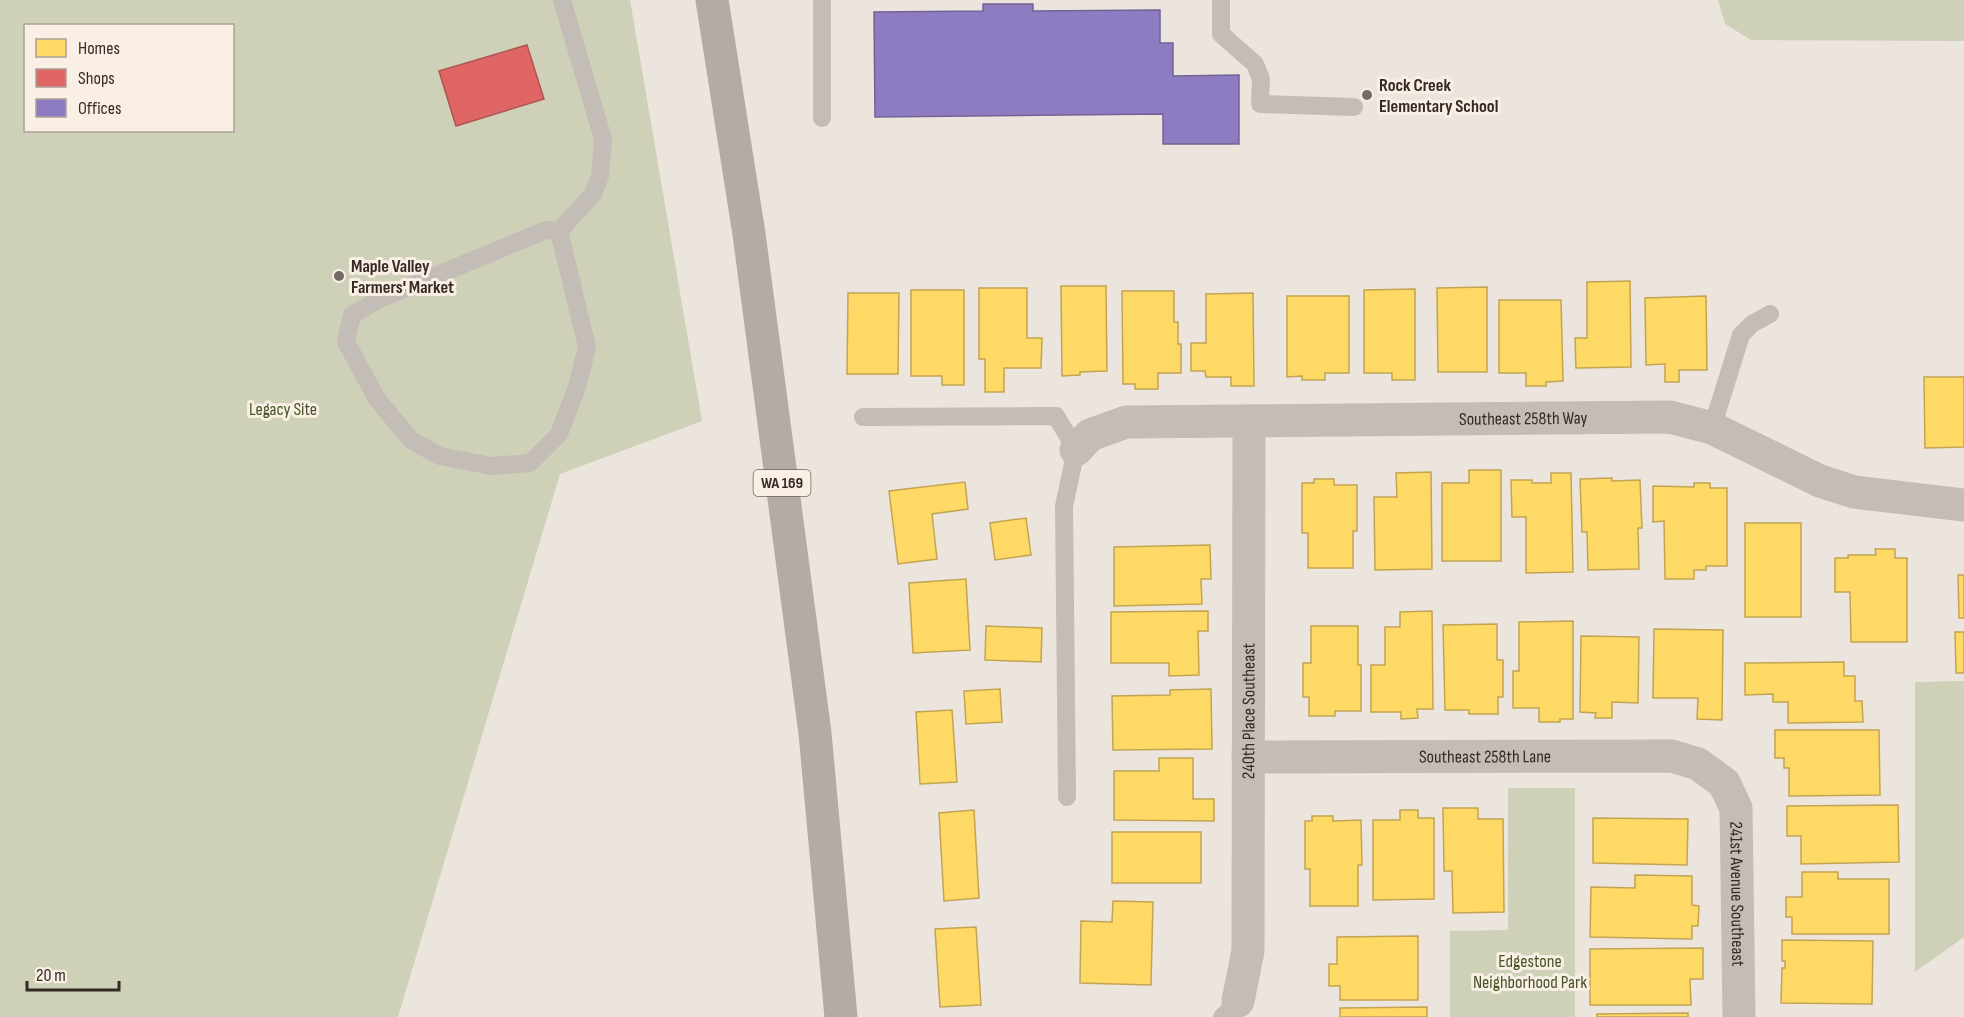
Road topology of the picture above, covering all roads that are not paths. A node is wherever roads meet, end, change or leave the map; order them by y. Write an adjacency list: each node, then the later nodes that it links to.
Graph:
1 (562, 0): 7 (lane)
2 (712, 0): 18 (main road, WA 169)
3 (822, 0): 6 (lane)
4 (1221, 0): 5 (lane)
5 (1354, 107)
6 (822, 118)
7 (559, 231): 7 (lane)
8 (1770, 314): 11 (lane)
9 (863, 417): 12 (lane)
10 (1249, 421): 11 (street, Southeast 258th Way); 12 (street, Southeast 258th Way); 14 (street, 240th Place Southeast)
11 (1712, 428): 13 (street, Southeast 258th Way)
12 (1076, 450): 16 (lane)
13 (1964, 505)
14 (1248, 757): 15 (street, Southeast 258th Lane); 17 (street, 240th Place Southeast)
15 (1715, 777): 19 (street, 241st Avenue Southeast)
16 (1067, 797)
17 (1230, 1009)
18 (841, 1017)
19 (1739, 1017)

